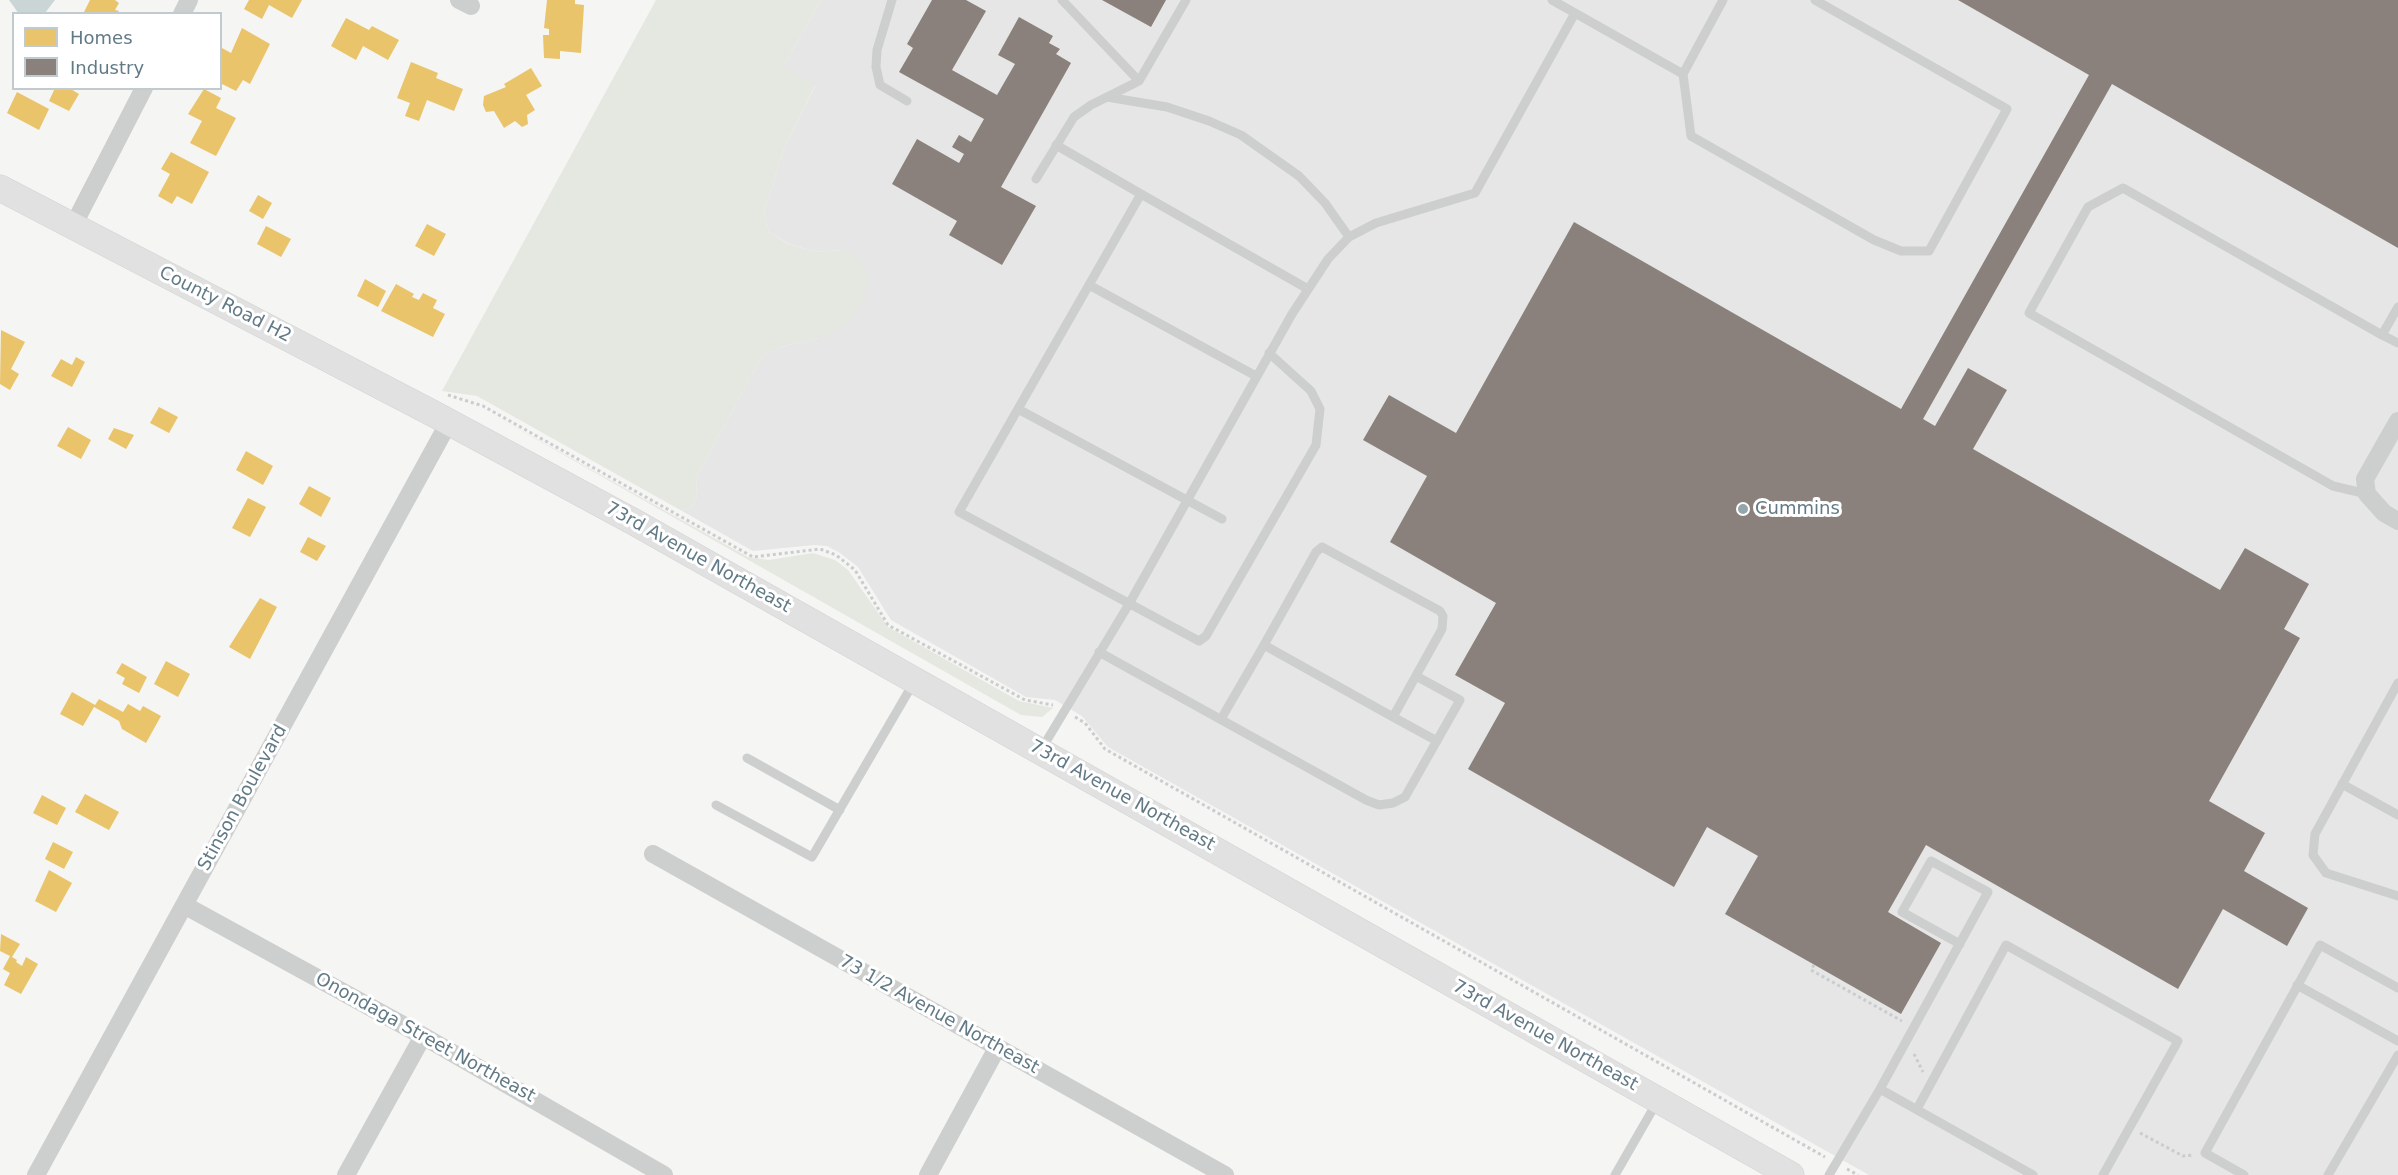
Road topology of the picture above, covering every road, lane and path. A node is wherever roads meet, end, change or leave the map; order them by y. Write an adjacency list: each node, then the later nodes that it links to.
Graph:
1 (892, 0): 12 (lane)
2 (1062, 0): 9 (lane)
3 (1186, 0): 9 (lane)
4 (1552, 0): 7 (lane)
5 (1724, 0): 8 (lane)
6 (1815, 0): 8 (lane)
7 (1575, 13): 8 (lane); 18 (lane)
8 (1683, 74)
9 (1139, 81): 11 (lane)
10 (143, 90): 17 (street)
11 (1107, 97): 13 (lane); 18 (lane)
12 (907, 101)
13 (1056, 145): 14 (lane); 16 (lane)
14 (1036, 179)
15 (0, 189): 17 (street, County Road H2)
16 (1141, 194): 19 (lane); 20 (lane)
17 (73, 226): 28 (street, County Road H2)
18 (1349, 237): 20 (lane)
19 (1089, 285): 25 (lane); 26 (lane)
20 (1308, 289): 24 (lane)
21 (2398, 307): 22 (lane)
22 (2382, 335): 23 (lane); 29 (lane)
23 (2398, 343)
24 (1269, 353): 25 (lane); 33 (lane)
25 (1256, 376): 30 (lane)
26 (1018, 410): 30 (lane); 33 (lane)
27 (2398, 421): 29 (street)
28 (449, 422): 37 (street, 73rd Avenue Northeast); 50 (street, Stinson Boulevard)
29 (2367, 494): 32 (street)
30 (1188, 501): 31 (lane); 33 (lane)
31 (1222, 519)
32 (2398, 521)
33 (1129, 604): 35 (lane)
34 (1264, 645): 36 (lane); 39 (lane); 40 (lane)
35 (1100, 652): 40 (lane); 42 (lane)
36 (1416, 676): 39 (lane); 41 (lane)
37 (915, 680): 42 (street, 73rd Avenue Northeast); 46 (lane)
38 (2398, 683): 44 (lane)
39 (1393, 717): 41 (lane)
40 (1221, 719): 41 (lane)
41 (1437, 741)
42 (1041, 751): 63 (street, 73rd Avenue Northeast)
43 (747, 758): 46 (lane)
44 (2342, 784): 47 (lane); 49 (lane)
45 (716, 806): 46 (lane)
46 (840, 810)
47 (2398, 815)
48 (653, 854): 59 (street, 73 1/2 Avenue Northeast)
49 (2398, 896)
50 (184, 905): 56 (street, Onondaga Street Northeast); 67 (street, Stinson Boulevard)
51 (1959, 944): 51 (lane); 55 (lane)
52 (1814, 965): 55 (path)
53 (2297, 985): 54 (lane); 58 (lane); 66 (lane)
54 (2398, 988)
55 (1914, 1027): 57 (lane)
56 (423, 1035): 68 (street); 69 (street, Onondaga Street Northeast)
57 (1907, 1041): 61 (path); 62 (lane)
58 (2398, 1041)
59 (997, 1048): 70 (street); 71 (street, 73 1/2 Avenue Northeast)
60 (2398, 1055): 78 (lane)
61 (1930, 1084): 64 (lane); 65 (lane)
62 (1880, 1089): 64 (lane); 74 (lane)
63 (1658, 1100): 72 (lane); 73 (street, 73rd Avenue Northeast)
64 (1917, 1109): 75 (lane)
65 (2130, 1128): 66 (path); 76 (lane)
66 (2205, 1153): 77 (lane)
67 (36, 1175)
68 (346, 1175)
69 (664, 1175)
70 (928, 1175)
71 (1225, 1175)
72 (1615, 1175)
73 (1791, 1175)
74 (1829, 1175)
75 (2033, 1175)
76 (2103, 1175)
77 (2244, 1175)
78 (2328, 1175)

